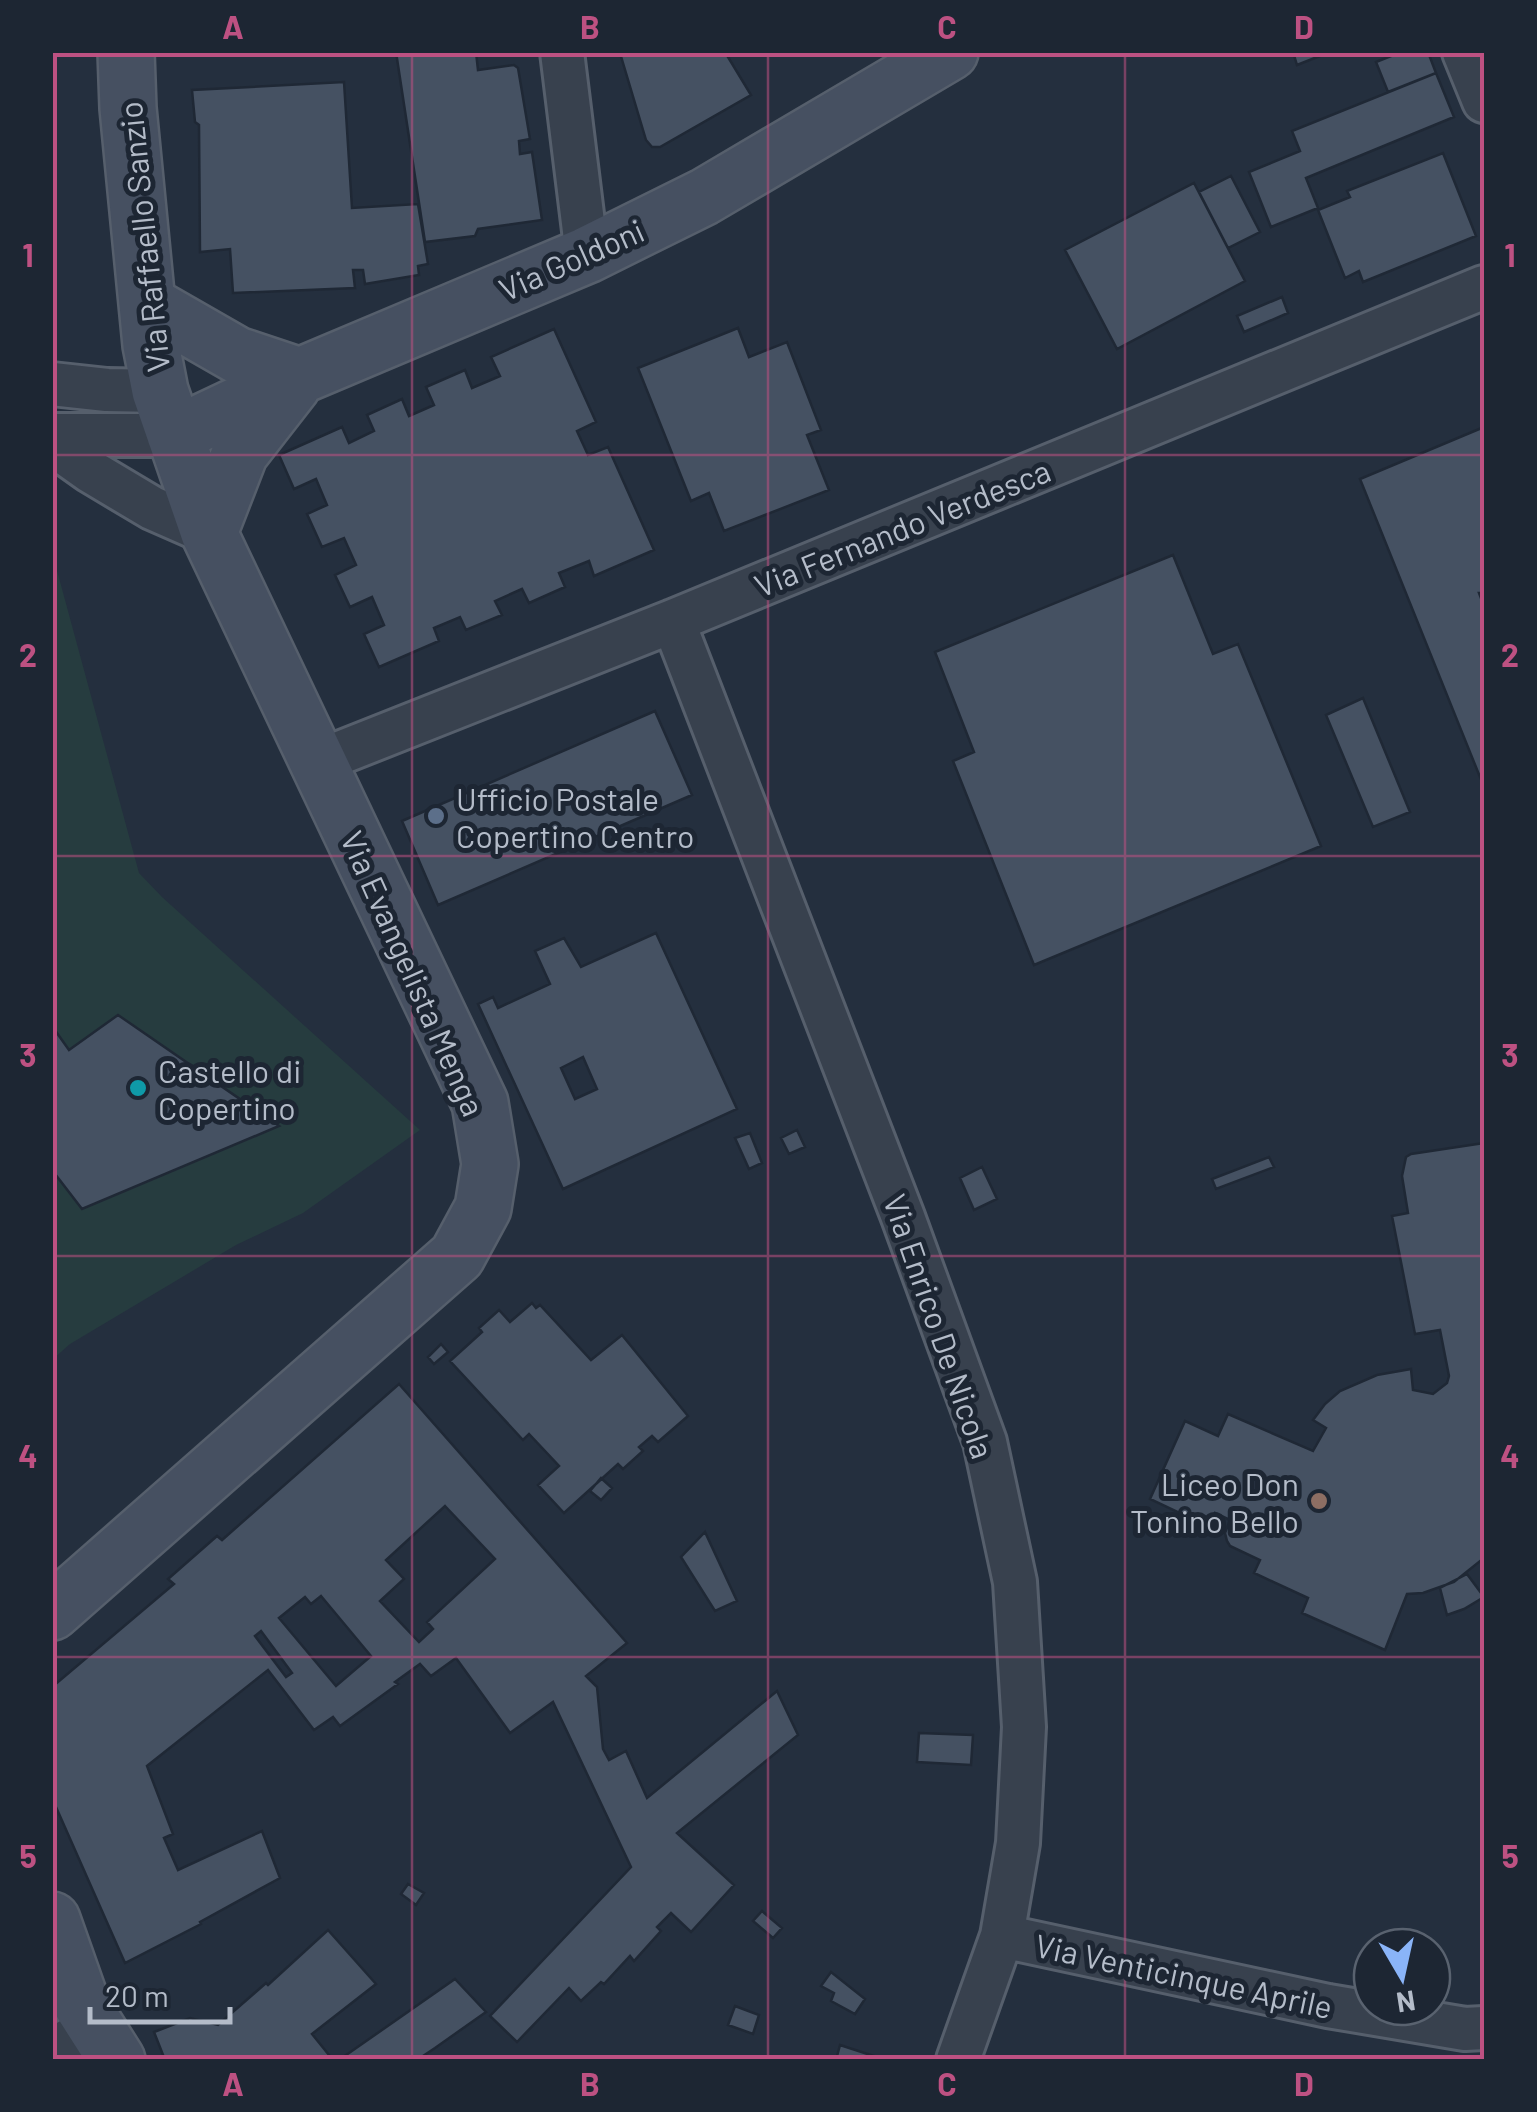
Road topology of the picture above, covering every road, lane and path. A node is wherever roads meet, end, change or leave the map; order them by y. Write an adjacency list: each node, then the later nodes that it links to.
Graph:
1 (126, 52): 8 (street, Via Raffaello Sanzio)
2 (562, 52): 6 (street)
3 (950, 52): 6 (street, Via Goldoni)
4 (1464, 52): 5 (street)
5 (1484, 102)
6 (588, 255): 9 (street, Via Goldoni)
7 (1484, 286): 15 (street, Via Fernando Verdesca)
8 (148, 304): 9 (street); 11 (street, Via Raffaello Sanzio)
9 (300, 376): 11 (street); 14 (street)
10 (52, 384): 11 (street)
11 (168, 413): 12 (street); 14 (street, Via Raffaello Sanzio)
12 (52, 435)
13 (52, 444): 14 (street)
14 (209, 533): 16 (street, Via Evangelista Menga)
15 (674, 621): 16 (street, Via Fernando Verdesca); 19 (street, Via Enrico De Nicola)
16 (317, 762): 17 (street, Via Evangelista Menga)
17 (52, 1612)
18 (52, 1920): 20 (street)
19 (1002, 1936): 21 (street, Via Venticinque Aprile); 22 (street, Via Enrico De Nicola)
20 (80, 2024)
21 (1484, 2028)
22 (958, 2060)

